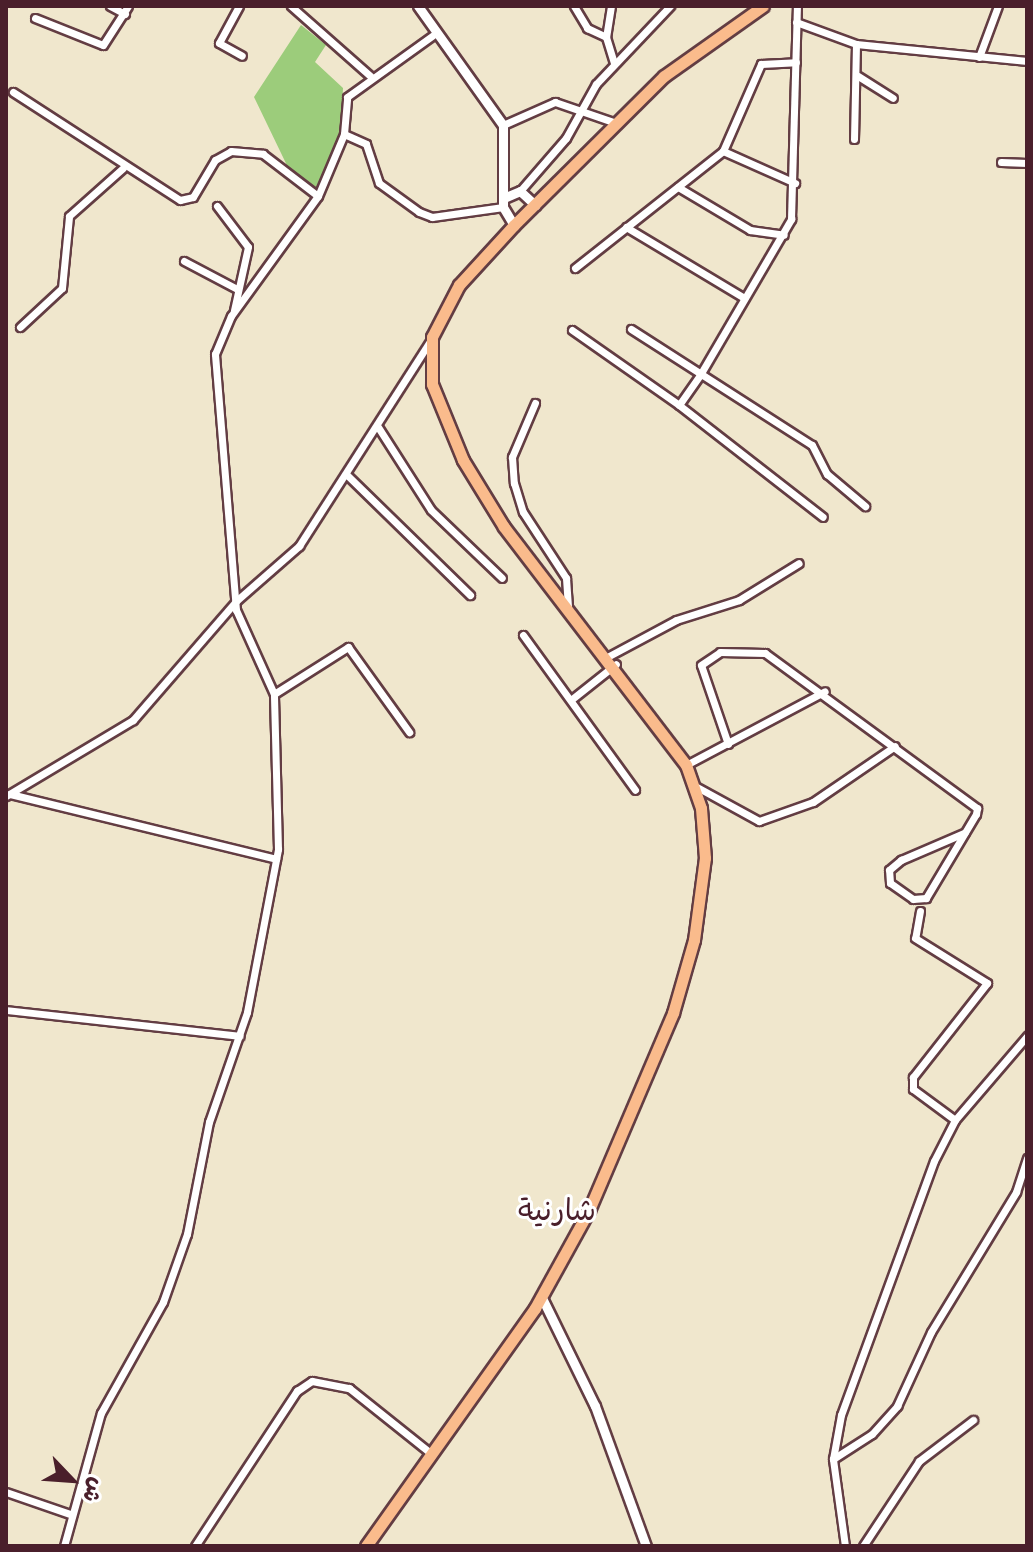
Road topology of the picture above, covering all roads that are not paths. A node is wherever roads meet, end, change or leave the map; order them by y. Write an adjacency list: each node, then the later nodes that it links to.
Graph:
1 (110, 6): 11 (street)
2 (239, 6): 17 (street)
3 (291, 6): 22 (street)
4 (574, 6): 15 (street)
5 (611, 6): 15 (street)
6 (670, 6): 21 (street)
7 (763, 6): 27 (main road)
8 (797, 6): 13 (street)
9 (998, 6): 18 (street)
10 (421, 8): 14 (street)
11 (126, 10): 12 (street)
12 (35, 18)
13 (796, 22): 16 (street); 20 (street)
14 (432, 36): 22 (street); 28 (street)
15 (606, 37): 21 (street)
16 (856, 44): 18 (street); 23 (street)
17 (242, 56)
18 (979, 57): 19 (street)
19 (1027, 61)
20 (796, 62): 31 (street); 35 (street)
21 (614, 63): 26 (street)
22 (370, 76): 29 (street)
23 (858, 76): 25 (street); 30 (street)
24 (13, 92): 34 (street)
25 (893, 98)
26 (576, 108): 27 (street); 28 (street); 37 (street)
27 (616, 123): 40 (main road)
28 (503, 125): 39 (street)
29 (344, 134): 38 (street); 39 (street)
30 (854, 139)
31 (723, 151): 35 (street); 36 (street)
32 (1001, 162): 33 (street)
33 (1027, 163)
34 (123, 168): 38 (street); 50 (street)
35 (795, 183): 44 (street)
36 (678, 187): 43 (street); 44 (street)
37 (520, 191): 39 (street); 40 (street)
38 (318, 196): 49 (street)
39 (505, 202): 42 (street)
40 (535, 205): 42 (main road)
41 (217, 206): 47 (street)
42 (514, 225): 53 (main road)
43 (626, 227): 46 (street); 48 (street)
44 (784, 235): 48 (street)
45 (184, 261): 47 (street)
46 (575, 268)
47 (237, 289): 49 (street)
48 (744, 298): 54 (street)
49 (234, 311): 64 (street)
50 (20, 327)
51 (631, 329): 54 (street)
52 (572, 330): 56 (street)
53 (432, 337): 57 (street); 65 (main road)
54 (700, 375): 56 (street); 59 (street)
55 (535, 403): 65 (street)
56 (679, 405): 60 (street)
57 (378, 427): 58 (street); 62 (street)
58 (347, 475): 63 (street); 64 (street)
59 (865, 506)
60 (823, 517)
61 (799, 563): 67 (street)
62 (502, 578)
63 (470, 595)
64 (236, 601): 69 (street); 77 (street)
65 (568, 606): 67 (main road)
66 (523, 635): 70 (street)
67 (613, 660): 70 (street); 74 (main road)
68 (825, 691): 72 (street); 72 (street); 73 (street)
69 (274, 694): 71 (street); 79 (street)
70 (572, 699): 76 (street)
71 (409, 732)
72 (728, 744): 74 (street)
73 (895, 746): 75 (street); 78 (street)
74 (686, 765): 75 (main road)
75 (695, 786): 86 (main road)
76 (635, 790)
77 (8, 795): 79 (street)
78 (964, 833): 78 (street)
79 (276, 859): 82 (street)
80 (920, 911): 84 (street)
81 (6, 1010): 82 (street)
82 (240, 1036): 93 (street)
83 (1027, 1036): 84 (street)
84 (955, 1120): 91 (street)
85 (1027, 1158): 91 (street)
86 (542, 1298): 87 (main road); 88 (street)
87 (529, 1318): 88 (street); 90 (main road)
88 (549, 1323): 97 (street)
89 (973, 1420): 99 (street)
90 (433, 1455): 95 (street); 96 (main road)
91 (833, 1459): 98 (street)
92 (6, 1492): 93 (street)
93 (70, 1514): 94 (street)
94 (64, 1546)
95 (195, 1546)
96 (366, 1546)
97 (646, 1546)
98 (845, 1546)
99 (863, 1546)

